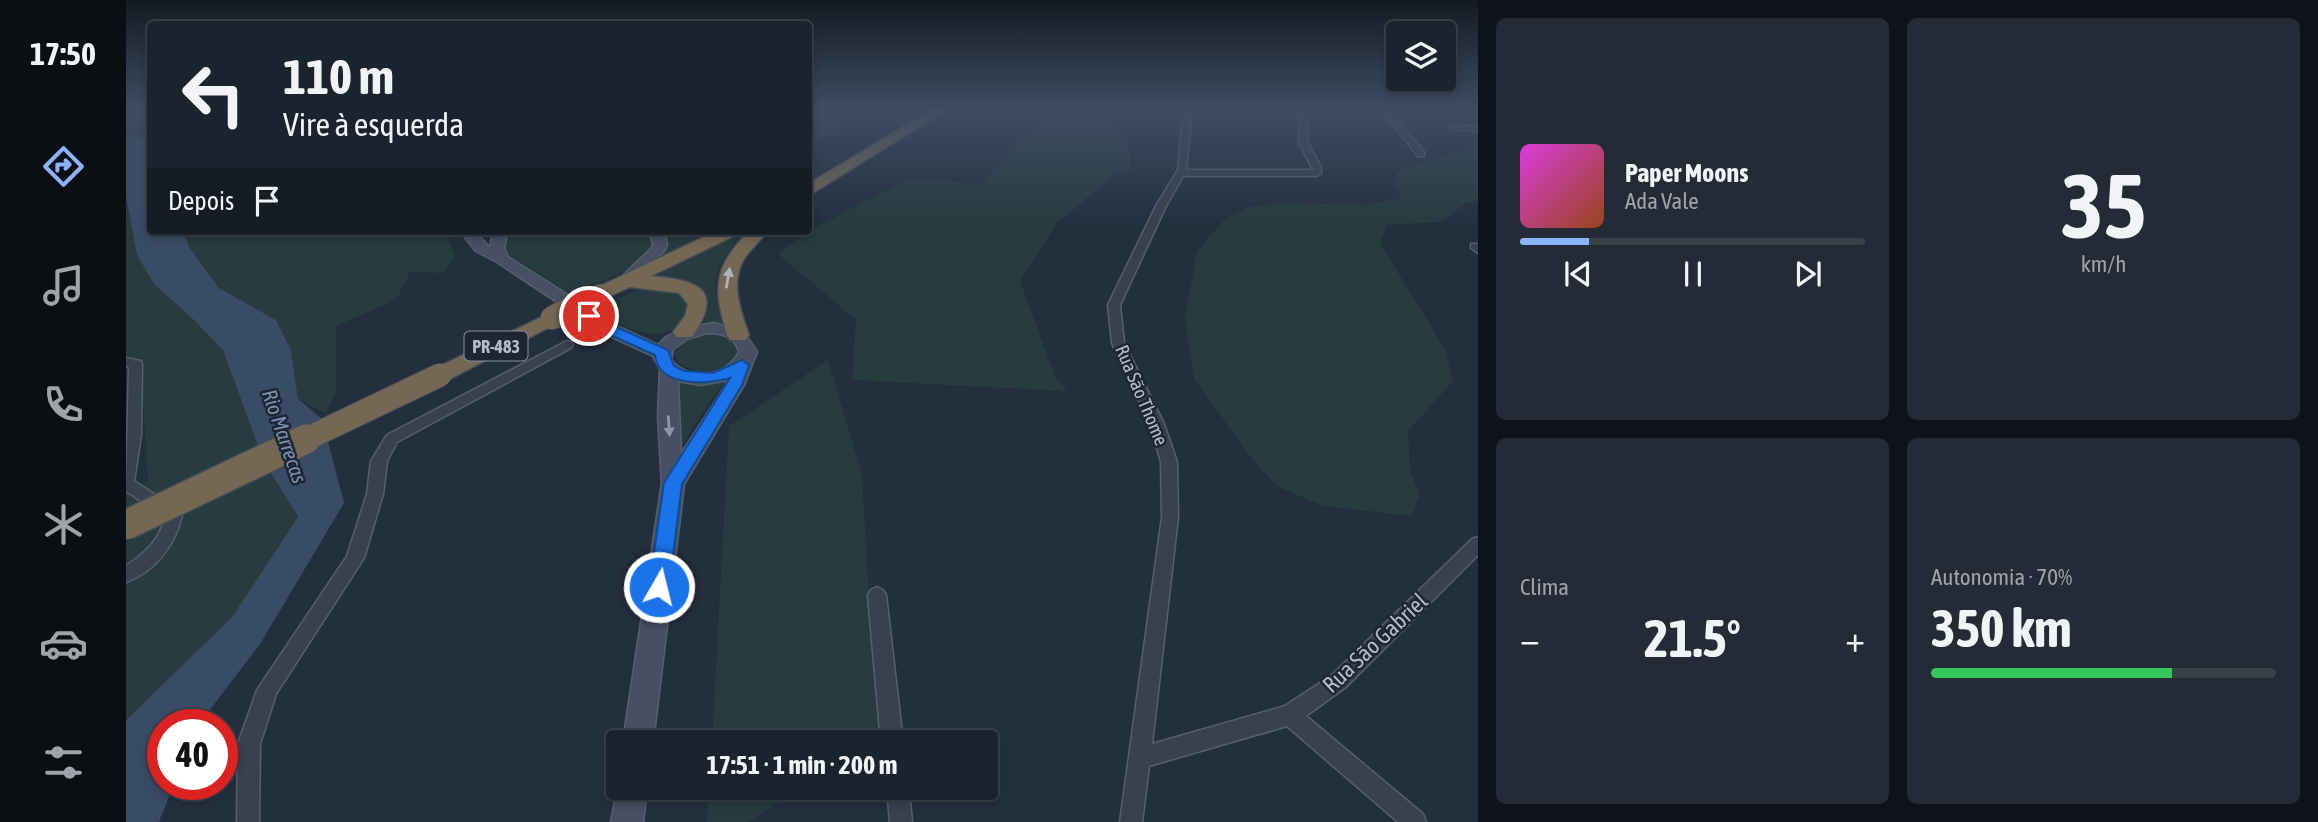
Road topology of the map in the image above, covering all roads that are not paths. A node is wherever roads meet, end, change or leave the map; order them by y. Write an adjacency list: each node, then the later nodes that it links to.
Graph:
1 (878, 147): 7 (highway)
2 (1183, 147): 6 (street, Rua São Thome)
3 (1306, 147): 6 (street)
4 (1416, 147): 5 (street)
5 (1421, 154)
6 (1180, 173): 30 (street, Rua São Thome)
7 (812, 189)
8 (469, 235): 13 (street)
9 (499, 235): 13 (street)
10 (658, 235): 14 (street)
11 (722, 235): 14 (highway, PR-483)
12 (755, 235): 16 (highway, one-way to 12)
13 (502, 259): 18 (street)
14 (626, 280): 15 (highway); 23 (highway, PR-483, bridge)
15 (684, 332): 16 (street); 18 (street)
16 (738, 335): 20 (street)
17 (567, 345): 33 (street)
18 (666, 361): 20 (street); 21 (street, one-way to 21)
19 (129, 362): 22 (street)
20 (742, 365): 21 (street)
21 (673, 483): 28 (street)
22 (126, 484): 25 (street)
23 (126, 525)
24 (1478, 544): 27 (street, Rua São Gabriel)
25 (126, 575)
26 (877, 595): 29 (street)
27 (1290, 715): 30 (street, Rua São Gabriel); 37 (street)
28 (640, 730)
29 (891, 730)
30 (1140, 758): 36 (street, Rua São Thome)
31 (630, 800): 34 (street)
32 (899, 800): 35 (street)
33 (248, 822)
34 (627, 822)
35 (901, 822)
36 (1130, 822)
37 (1415, 822)

